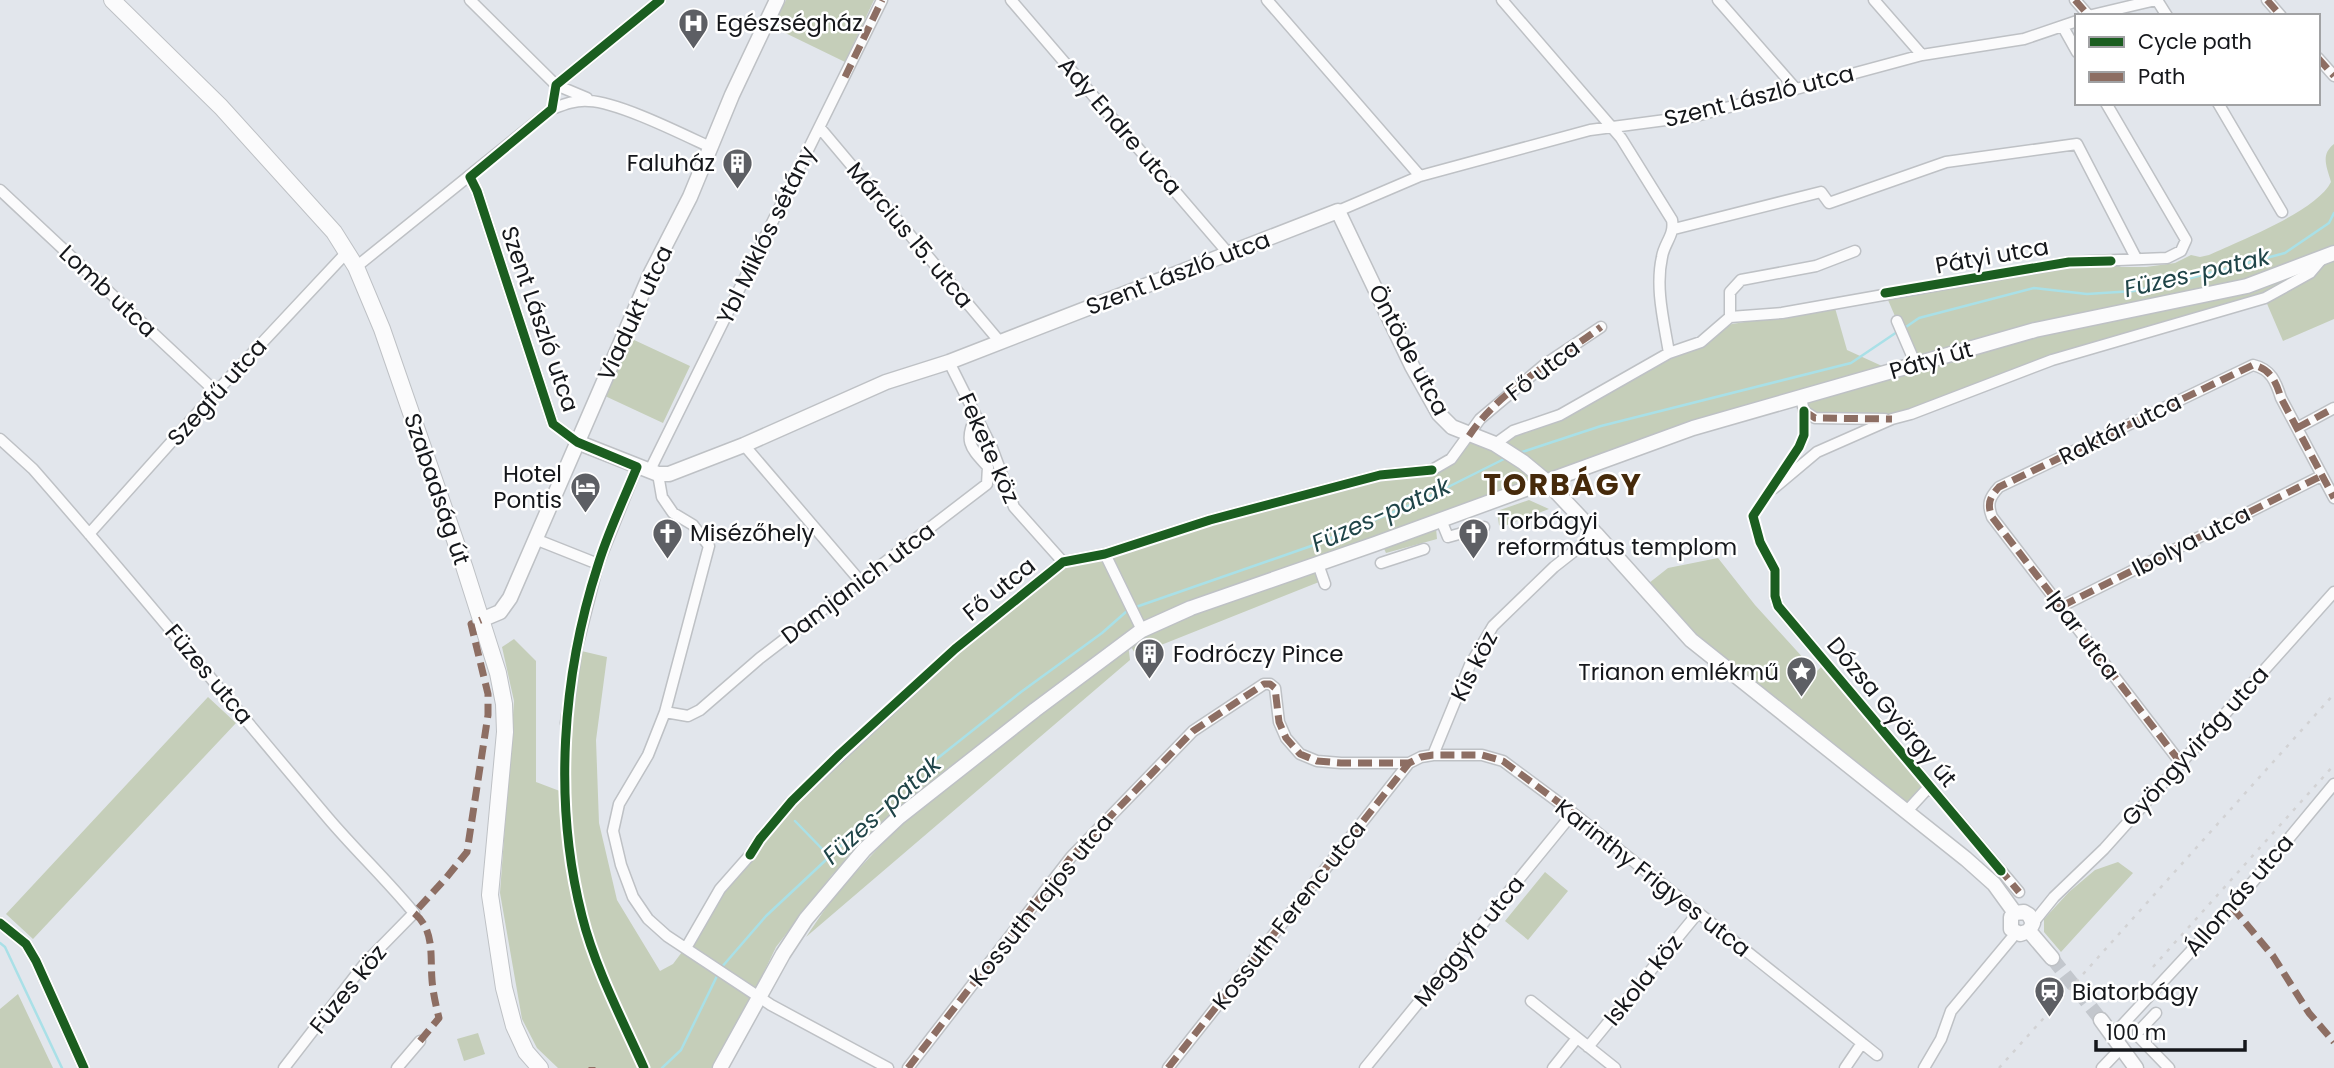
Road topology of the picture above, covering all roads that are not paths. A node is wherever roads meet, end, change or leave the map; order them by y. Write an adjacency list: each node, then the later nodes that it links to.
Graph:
1 (112, 0): 39 (main road, Szabadság út)
2 (470, 0): 23 (street)
3 (660, 0): 23 (street)
4 (777, 0): 31 (street, Viadukt utca)
5 (882, 0): 29 (street, Ybl Miklós sétány)
6 (1011, 0): 40 (street, Ady Endre utca)
7 (1267, 0): 32 (street)
8 (1502, 0): 30 (street)
9 (1718, 0): 24 (street)
10 (1874, 0): 20 (street)
11 (2075, 0): 14 (street)
12 (2157, 0): 15 (street)
13 (2267, 0): 16 (street)
14 (2086, 14)
15 (2097, 14)
16 (2279, 14)
17 (2075, 22): 18 (street, Szent László utca)
18 (2063, 27): 19 (street); 20 (street, Szent László utca)
19 (2075, 48)
20 (1922, 55): 24 (street, Szent László utca)
21 (2320, 60): 22 (street)
22 (2334, 76)
23 (556, 85): 25 (street); 28 (street)
24 (1796, 89): 30 (street, Szent László utca)
25 (591, 100): 28 (street); 31 (street)
26 (2107, 105): 42 (street, Pátyi utca)
27 (2219, 105): 36 (street)
28 (552, 109): 33 (street)
29 (820, 128): 47 (street, Március 15. utca); 62 (street, Ybl Miklós sétány)
30 (1613, 128): 32 (street, Szent László utca); 37 (street)
31 (710, 147): 59 (street, Viadukt utca)
32 (1420, 176): 35 (street, Szent László utca)
33 (470, 177): 43 (street); 59 (street, Szent László utca)
34 (0, 190): 51 (street, Lomb utca)
35 (1338, 211): 40 (street, Szent László utca); 57 (street, Öntöde utca)
36 (2282, 212)
37 (1674, 229): 42 (street); 48 (street)
38 (1855, 251): 44 (street)
39 (347, 252): 43 (main road, Szabadság út); 51 (street, Szegfű utca)
40 (1228, 253): 47 (street, Szent László utca)
41 (2327, 256): 50 (street, Pátyi út); 55 (street)
42 (2136, 258): 44 (street, Pátyi utca)
43 (356, 267): 84 (main road, Szabadság út)
44 (1730, 317): 48 (street)
45 (1897, 321): 50 (street)
46 (1601, 327): 57 (street, Fő utca)
47 (1000, 342): 49 (street, Szent László utca)
48 (1669, 352): 61 (street)
49 (949, 362): 54 (street, Fekete köz); 60 (street, Szent László utca)
50 (1916, 365): 52 (street, Pátyi út)
51 (216, 392): 70 (street, Szegfű utca)
52 (1801, 398): 55 (street); 64 (street, Pátyi út)
53 (2334, 408): 56 (street)
54 (976, 416): 75 (street, Fekete köz); 80 (street, Damjanich utca)
55 (1892, 419): 65 (street)
56 (2297, 428): 63 (street); 67 (street, Raktár utca)
57 (1469, 436): 61 (street, Öntöde utca); 74 (street, Fő utca)
58 (0, 439): 70 (street, Füzes utca)
59 (577, 442): 62 (street, Szent László utca); 72 (street, Viadukt utca)
60 (744, 445): 62 (street, Szent László utca); 80 (street)
61 (1500, 447): 64 (street, Öntöde utca)
62 (648, 471): 77 (street, Ybl Miklós sétány); 86 (street)
63 (2321, 476): 66 (street); 83 (street, Ibolya utca)
64 (1546, 481): 68 (street); 71 (street, Dózsa György út)
65 (1774, 488)
66 (2334, 498)
67 (1988, 506): 83 (street, Ipar utca)
68 (1441, 520): 69 (street); 78 (street)
69 (1484, 527)
70 (89, 534): 97 (street, Füzes utca)
71 (1596, 534): 88 (street, Kis köz); 93 (street, Dózsa György út)
72 (535, 538): 77 (street); 84 (street, Viadukt utca)
73 (1424, 549): 76 (street)
74 (1105, 554): 75 (street, Fő utca); 85 (street)
75 (1063, 562): 101 (street, Fő utca)
76 (1381, 563)
77 (598, 564): 87 (street, Ybl Miklós sétány)
78 (1318, 564): 81 (street); 85 (street)
79 (1775, 570): 92 (street, Dózsa György út)
80 (861, 582): 86 (street, Damjanich utca)
81 (1325, 584)
82 (2334, 593): 89 (street, Gyöngyvirág utca)
83 (2062, 606): 89 (street, Ipar utca)
84 (481, 620): 117 (main road, Szabadság út)
85 (1139, 624): 103 (street)
86 (665, 712): 101 (street)
87 (566, 723)
88 (1433, 755): 90 (street, Karinthy Frigyes utca); 94 (street, Karinthy Frigyes utca)
89 (2180, 762): 99 (street, Gyöngyvirág utca)
90 (1409, 763): 120 (street, Kossuth Lajos utca); 121 (street, Kossuth Ferenc utca)
91 (2334, 784): 107 (street, Állomás utca)
92 (1929, 787): 93 (street, Dózsa György út); 95 (street, Dózsa György út)
93 (1906, 812): 95 (street, Dózsa György út)
94 (1573, 813): 98 (street, Karinthy Frigyes utca); 122 (street, Meggyfa utca)
95 (1996, 876): 96 (street, Dózsa György út); 99 (street, Dózsa György út)
96 (2019, 892)
97 (414, 913): 115 (street, Füzes köz)
98 (1697, 914): 110 (street, Karinthy Frigyes utca); 111 (street, Iskola köz)
99 (2023, 922): 102 (street, Dózsa György út); 126 (street)
100 (0, 923): 114 (street)
101 (685, 948): 103 (street)
102 (2052, 958)
103 (759, 997): 118 (street); 119 (street)
104 (1531, 1001): 108 (street)
105 (2156, 1013): 129 (street)
106 (2101, 1020): 107 (street)
107 (2113, 1035): 112 (street)
108 (1577, 1038): 111 (street); 123 (street)
109 (420, 1041): 116 (street)
110 (1862, 1043): 113 (street, Karinthy Frigyes utca); 125 (street)
111 (1588, 1047): 124 (street)
112 (2122, 1048): 127 (street); 128 (street)
113 (1877, 1055)
114 (84, 1068)
115 (284, 1068)
116 (397, 1068)
117 (540, 1068)
118 (720, 1068)
119 (888, 1068)
120 (908, 1068)
121 (1168, 1068)
122 (1365, 1068)
123 (1553, 1068)
124 (1615, 1068)
125 (1844, 1068)
126 (1924, 1068)
127 (2102, 1068)
128 (2136, 1068)
129 (2169, 1068)

